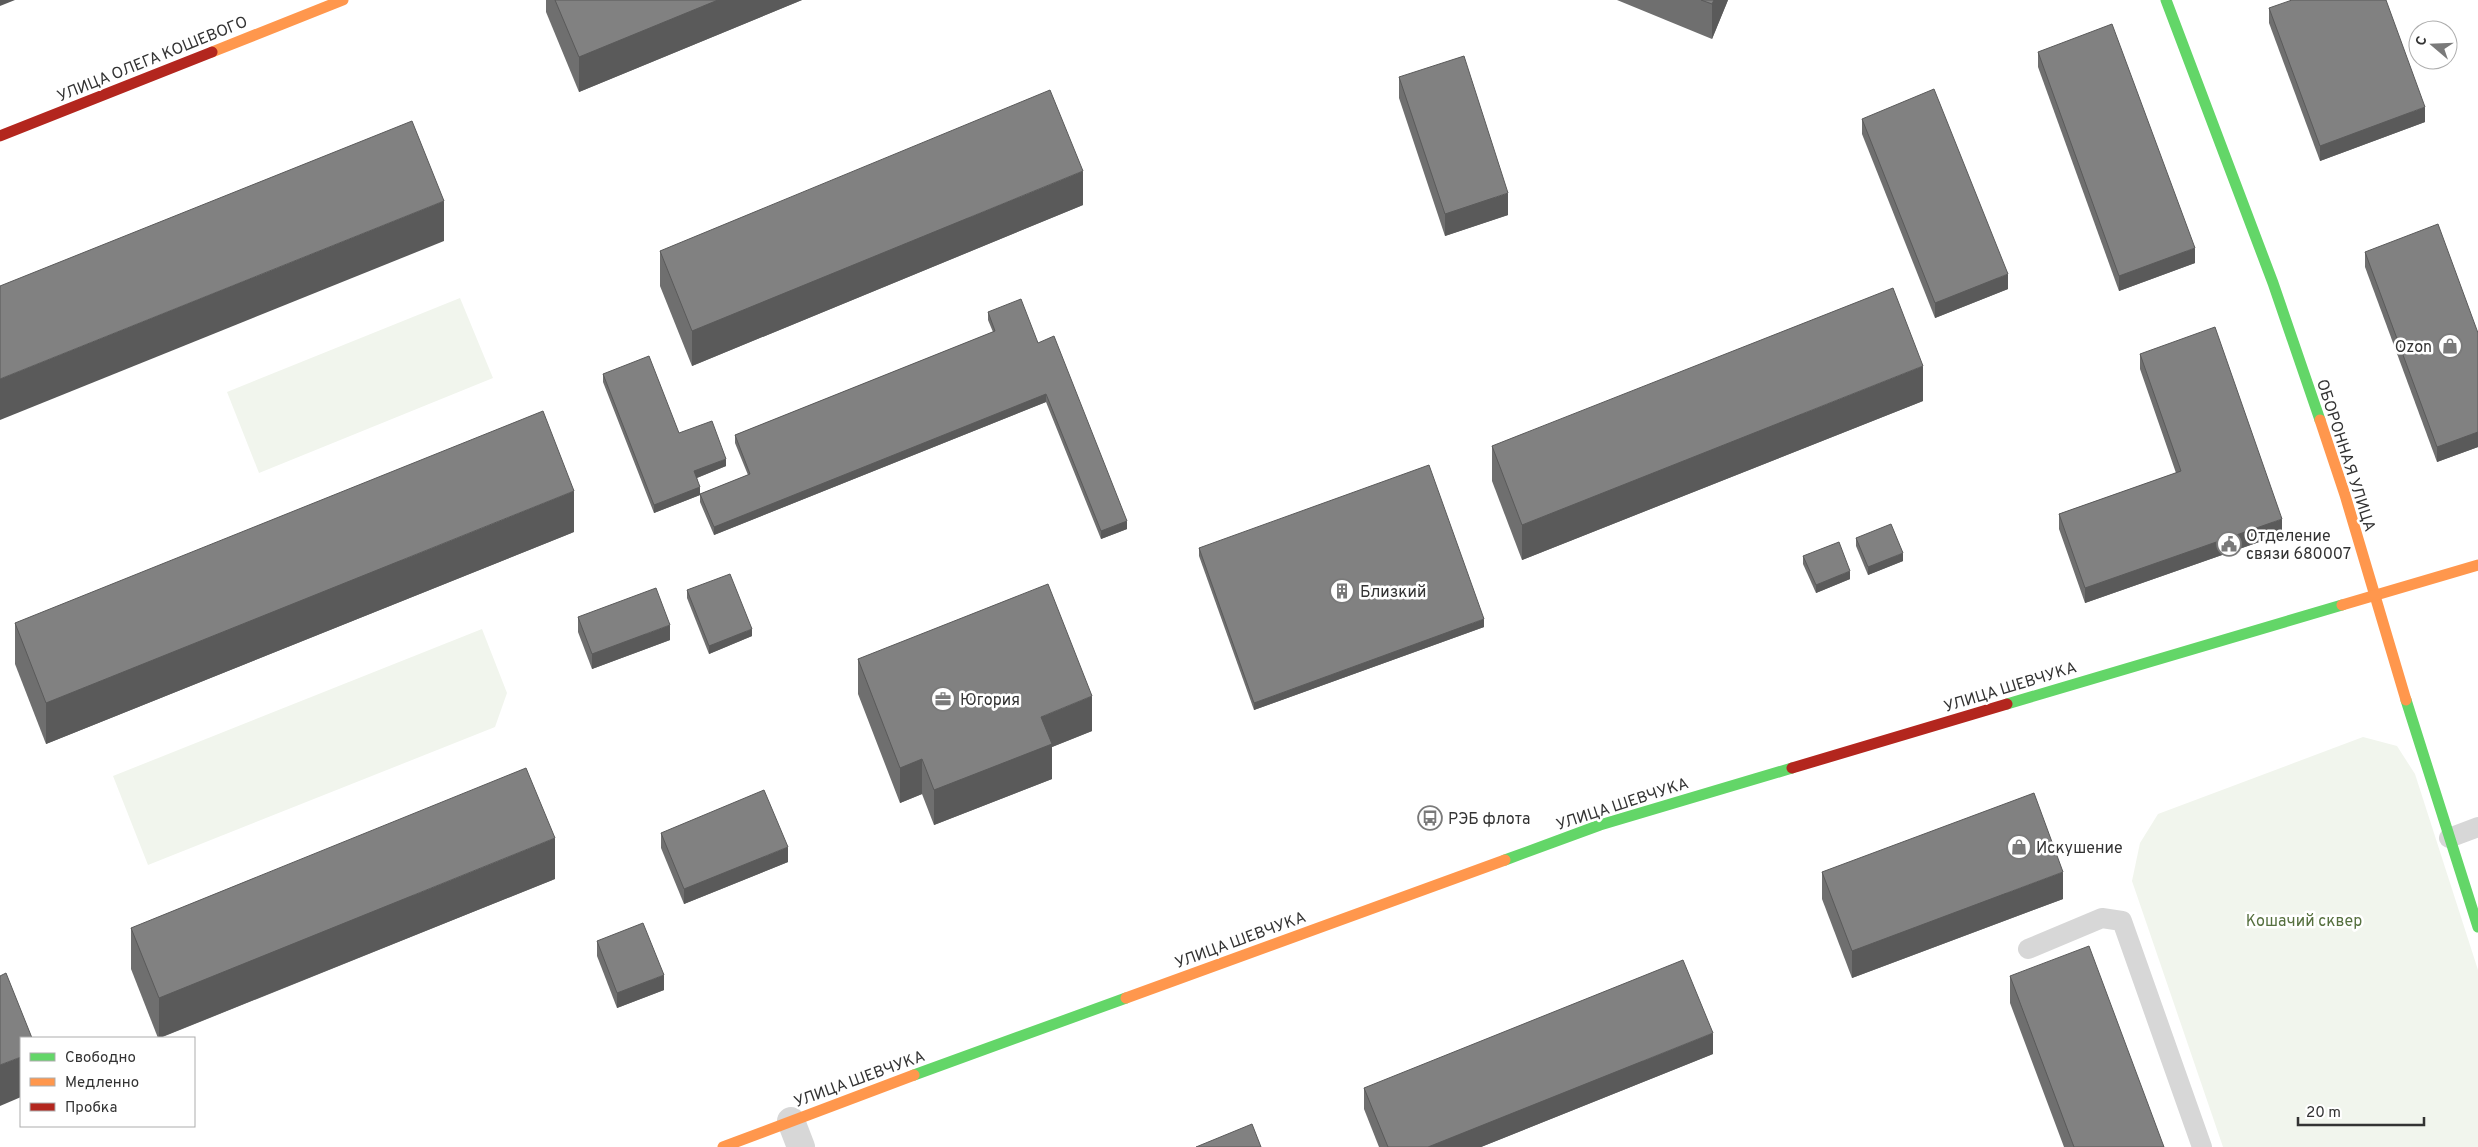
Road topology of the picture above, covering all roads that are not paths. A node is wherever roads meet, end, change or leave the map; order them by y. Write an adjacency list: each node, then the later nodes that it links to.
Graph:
1 (343, 0): 3 (main road, УЛИЦА ОЛЕГА КОШЕВОГО)
2 (2166, 0): 5 (main road, ОБОРОННАЯ УЛИЦА)
3 (0, 136)
4 (2478, 565): 5 (main road, УЛИЦА ШЕВЧУКА)
5 (2375, 594): 7 (main road, ОБОРОННАЯ УЛИЦА); 10 (main road, УЛИЦА ШЕВЧУКА)
6 (2478, 827): 7 (lane)
7 (2450, 838): 8 (main road, ОБОРОННАЯ УЛИЦА)
8 (2478, 927)
9 (2028, 949): 13 (lane)
10 (791, 1121): 11 (main road, УЛИЦА ШЕВЧУКА); 12 (street)
11 (723, 1147)
12 (801, 1147)
13 (2202, 1147)

